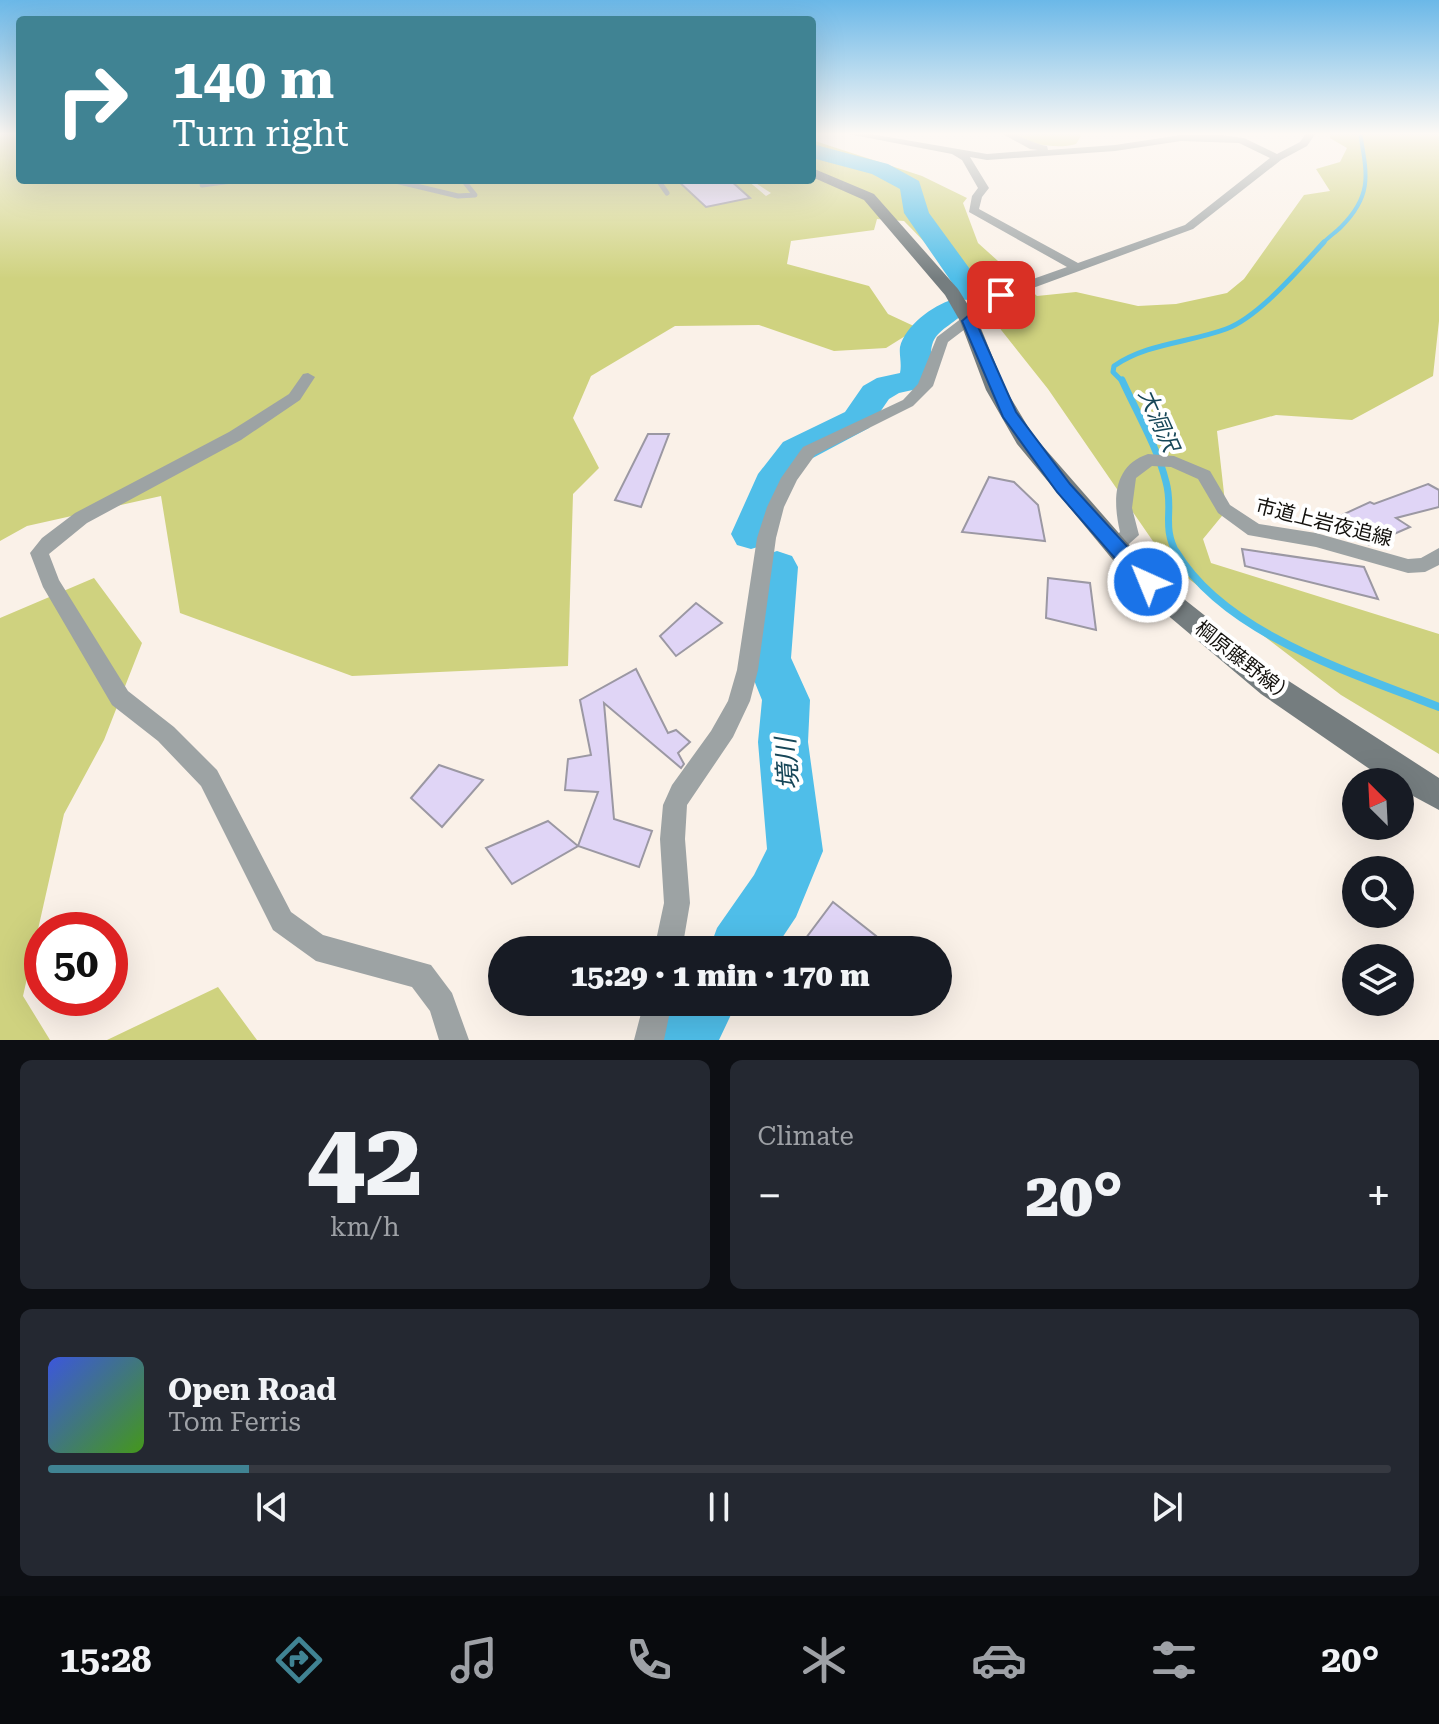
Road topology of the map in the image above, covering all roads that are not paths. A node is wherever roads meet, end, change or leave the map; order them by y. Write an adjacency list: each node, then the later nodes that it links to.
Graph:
1 (837, 182): 11 (main road, 棡原藤野線）)
2 (980, 182): 10 (street)
3 (1247, 182): 10 (street)
4 (209, 184): 8 (lane)
5 (408, 184): 6 (lane)
6 (466, 184)
7 (661, 184): 9 (lane)
8 (202, 185)
9 (667, 193)
10 (1077, 267): 11 (street)
11 (969, 321): 13 (main road, 棡原藤野線）); 16 (street)
12 (308, 377): 18 (street)
13 (1114, 546): 14 (street, 市道上岩夜追線); 15 (main road, 棡原藤野線）)
14 (1439, 555)
15 (1439, 795)
16 (671, 936)
17 (655, 1016): 19 (street)
18 (454, 1040)
19 (649, 1040)

